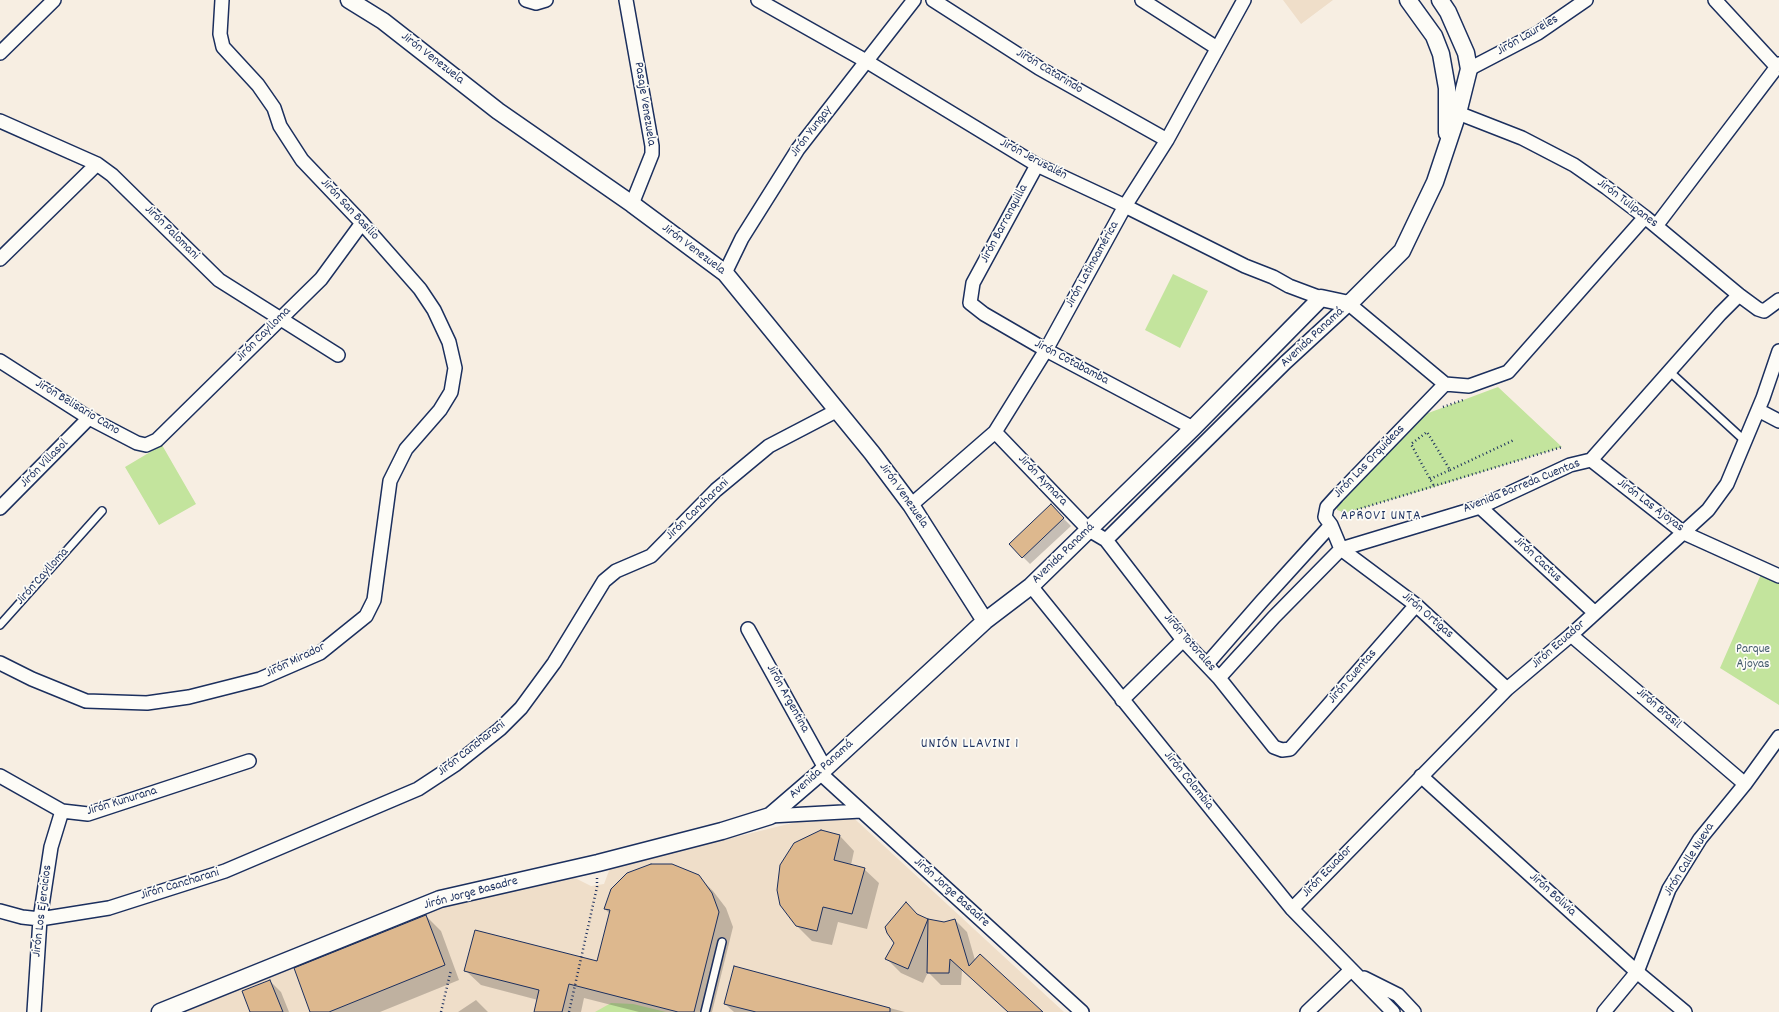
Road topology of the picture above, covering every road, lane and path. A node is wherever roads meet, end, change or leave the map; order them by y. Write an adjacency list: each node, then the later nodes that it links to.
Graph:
1 (54, 0): 17 (street)
2 (222, 0): 30 (street, Jirón San Basilio)
3 (349, 0): 27 (street, Jirón Venezuela)
4 (526, 0): 5 (street)
5 (546, 0)
6 (626, 0): 27 (street, Pasaje Venezuela)
7 (758, 0): 18 (street, Jirón Jerusalén)
8 (914, 0): 18 (street, Jirón Yungay)
9 (933, 0): 23 (street, Jirón Catarindo)
10 (1142, 0): 16 (street)
11 (1244, 0): 16 (street, Jirón Latinoamérica)
12 (1408, 0): 24 (street, Avenida Panamá)
13 (1440, 0): 20 (street, Avenida Panamá)
14 (1586, 0): 20 (street, Jirón Laureles)
15 (1715, 0): 19 (street)
16 (1217, 48): 23 (street, Jirón Latinoamérica)
17 (0, 53)
18 (866, 61): 26 (street, Jirón Jerusalén); 33 (street, Jirón Yungay)
19 (1778, 65): 31 (street)
20 (1469, 69): 21 (street, Avenida Panamá)
21 (1458, 113): 24 (street, Avenida Panamá); 29 (street, Jirón Tulipanes)
22 (0, 121): 25 (street, Jirón Palomani)
23 (1167, 140): 28 (street, Jirón Latinoamérica)
24 (1447, 148): 38 (street, Avenida Panamá)
25 (97, 164): 32 (street); 39 (street, Jirón Palomani)
26 (1037, 165): 28 (street, Jirón Jerusalén); 34 (street, Jirón Barranquilla)
27 (632, 204): 33 (street, Jirón Venezuela)
28 (1125, 206): 36 (street, Jirón Jerusalén); 40 (street, Jirón Latinoamérica)
29 (1645, 217): 31 (street, Jirón Tulipanes); 45 (street)
30 (362, 223): 39 (street, Jirón Caylloma); 52 (street, Jirón San Basilio)
31 (1656, 226): 35 (street, Jirón Tulipanes)
32 (0, 259)
33 (724, 273): 48 (street, Jirón Venezuela)
34 (974, 283): 40 (street, Jirón Cotabamba)
35 (1738, 295): 37 (street, Jirón Tulipanes); 44 (street, Avenida Barreda Cuentas)
36 (1321, 298): 38 (street, Avenida Panamá); 53 (street, Avenida Panamá)
37 (1779, 300)
38 (1350, 304): 45 (street); 71 (street, Avenida Panamá)
39 (281, 318): 42 (street, Jirón Palomani); 55 (street, Jirón Caylloma)
40 (1046, 350): 53 (street, Jirón Cotabamba); 54 (street, Jirón Latinoamérica)
41 (1779, 351): 49 (street, Jirón Ecuador)
42 (338, 355)
43 (0, 361): 50 (street, Jirón Belisario Cano)
44 (1669, 372): 57 (lane); 59 (street, Avenida Barreda Cuentas)
45 (1445, 384): 68 (street, Jirón Las Orquideas)
46 (1468, 398): 47 (path)
47 (1438, 409)
48 (838, 410): 63 (street, Jirón Venezuela); 100 (street, Jirón Cancharani)
49 (1758, 410): 51 (street); 57 (street, Jirón Ecuador)
50 (89, 418): 55 (street, Jirón Belisario Cano); 65 (street, Jirón Villasol)
51 (1779, 421)
52 (429, 422): 82 (street, Jirón Mirador)
53 (1193, 428): 69 (street, Avenida Panamá)
54 (995, 432): 63 (street, Jirón Latinoamérica); 69 (street, Jirón Aymara)
55 (158, 440)
56 (1514, 440): 60 (path)
57 (1745, 441): 70 (street, Jirón Ecuador)
58 (1562, 447): 62 (path)
59 (1591, 460): 64 (street, Avenida Barreda Cuentas); 70 (street, Jirón Las Ajoyas)
60 (1450, 470): 61 (path); 61 (path)
61 (1430, 479): 62 (path)
62 (1434, 486): 66 (path)
63 (911, 505): 77 (street, Jirón Venezuela)
64 (1480, 507): 72 (street, Avenida Barreda Cuentas); 76 (street, Jirón Cactus)
65 (0, 508)
66 (1337, 510)
67 (102, 511): 78 (lane, Jirón Caylloma)
68 (1331, 526): 72 (street, Jirón Las Orquideas); 83 (street)
69 (1089, 530): 71 (street, Jirón Totorales); 74 (street, Avenida Panamá)
70 (1684, 533): 73 (street, Jirón Las Ajoyas); 76 (street, Jirón Ecuador)
71 (1106, 540): 81 (street, Jirón Totorales)
72 (1341, 549): 75 (street, Jirón Ortigas); 84 (street, Avenida Barreda Cuentas)
73 (1779, 576)
74 (1031, 586): 77 (street, Avenida Panamá); 86 (street, Jirón Colombia)
75 (1416, 605): 85 (street, Jirón Ortigas); 88 (street, Jirón Cuentas)
76 (1595, 613): 80 (street, Jirón Ecuador)
77 (985, 621): 90 (street, Avenida Panamá)
78 (0, 626)
79 (748, 630): 90 (street, Jirón Argentina)
80 (1571, 635): 85 (street, Jirón Ecuador); 93 (street, Jirón Brasil)
81 (1183, 640): 83 (street, Jirón Totorales); 86 (street)
82 (0, 663)
83 (1207, 664): 84 (street, Jirón Totorales)
84 (1219, 678): 88 (street, Jirón Totorales)
85 (1507, 690): 92 (street, Jirón Ecuador)
86 (1122, 700): 98 (street, Jirón Colombia)
87 (1779, 737): 93 (street, Jirón Calle Nueva)
88 (1290, 749)
89 (250, 761): 94 (street, Jirón Kunurana)
90 (823, 771): 95 (street, Jirón Jorge Basadre); 96 (street, Avenida Panamá)
91 (0, 776): 94 (street, Jirón Kunurana)
92 (1421, 776): 98 (street, Jirón Ecuador); 104 (street, Jirón Bolivia)
93 (1745, 784): 104 (street, Jirón Calle Nueva)
94 (62, 811): 100 (street, Jirón Los Ejercicios)
95 (861, 812): 96 (street); 110 (street, Jirón Jorge Basadre)
96 (770, 816): 97 (street, Jirón Jorge Basadre)
97 (598, 863): 106 (street, Jirón Jorge Basadre); 108 (path)
98 (1292, 909): 103 (street, Jirón Colombia)
99 (0, 911): 100 (street, Jirón Cancharani)
100 (40, 919): 105 (street, Jirón Los Ejercicios)
101 (722, 942): 109 (lane)
102 (451, 970): 107 (path)
103 (1350, 970): 111 (street); 112 (street, Jirón Colombia); 113 (street, Jirón Colombia)
104 (1637, 972): 114 (street, Jirón Calle Nueva); 115 (street, Jirón Bolivia)
105 (34, 1012)
106 (160, 1012)
107 (441, 1012)
108 (569, 1012)
109 (705, 1012)
110 (1082, 1012)
111 (1307, 1012)
112 (1393, 1012)
113 (1414, 1012)
114 (1604, 1012)
115 (1685, 1012)

